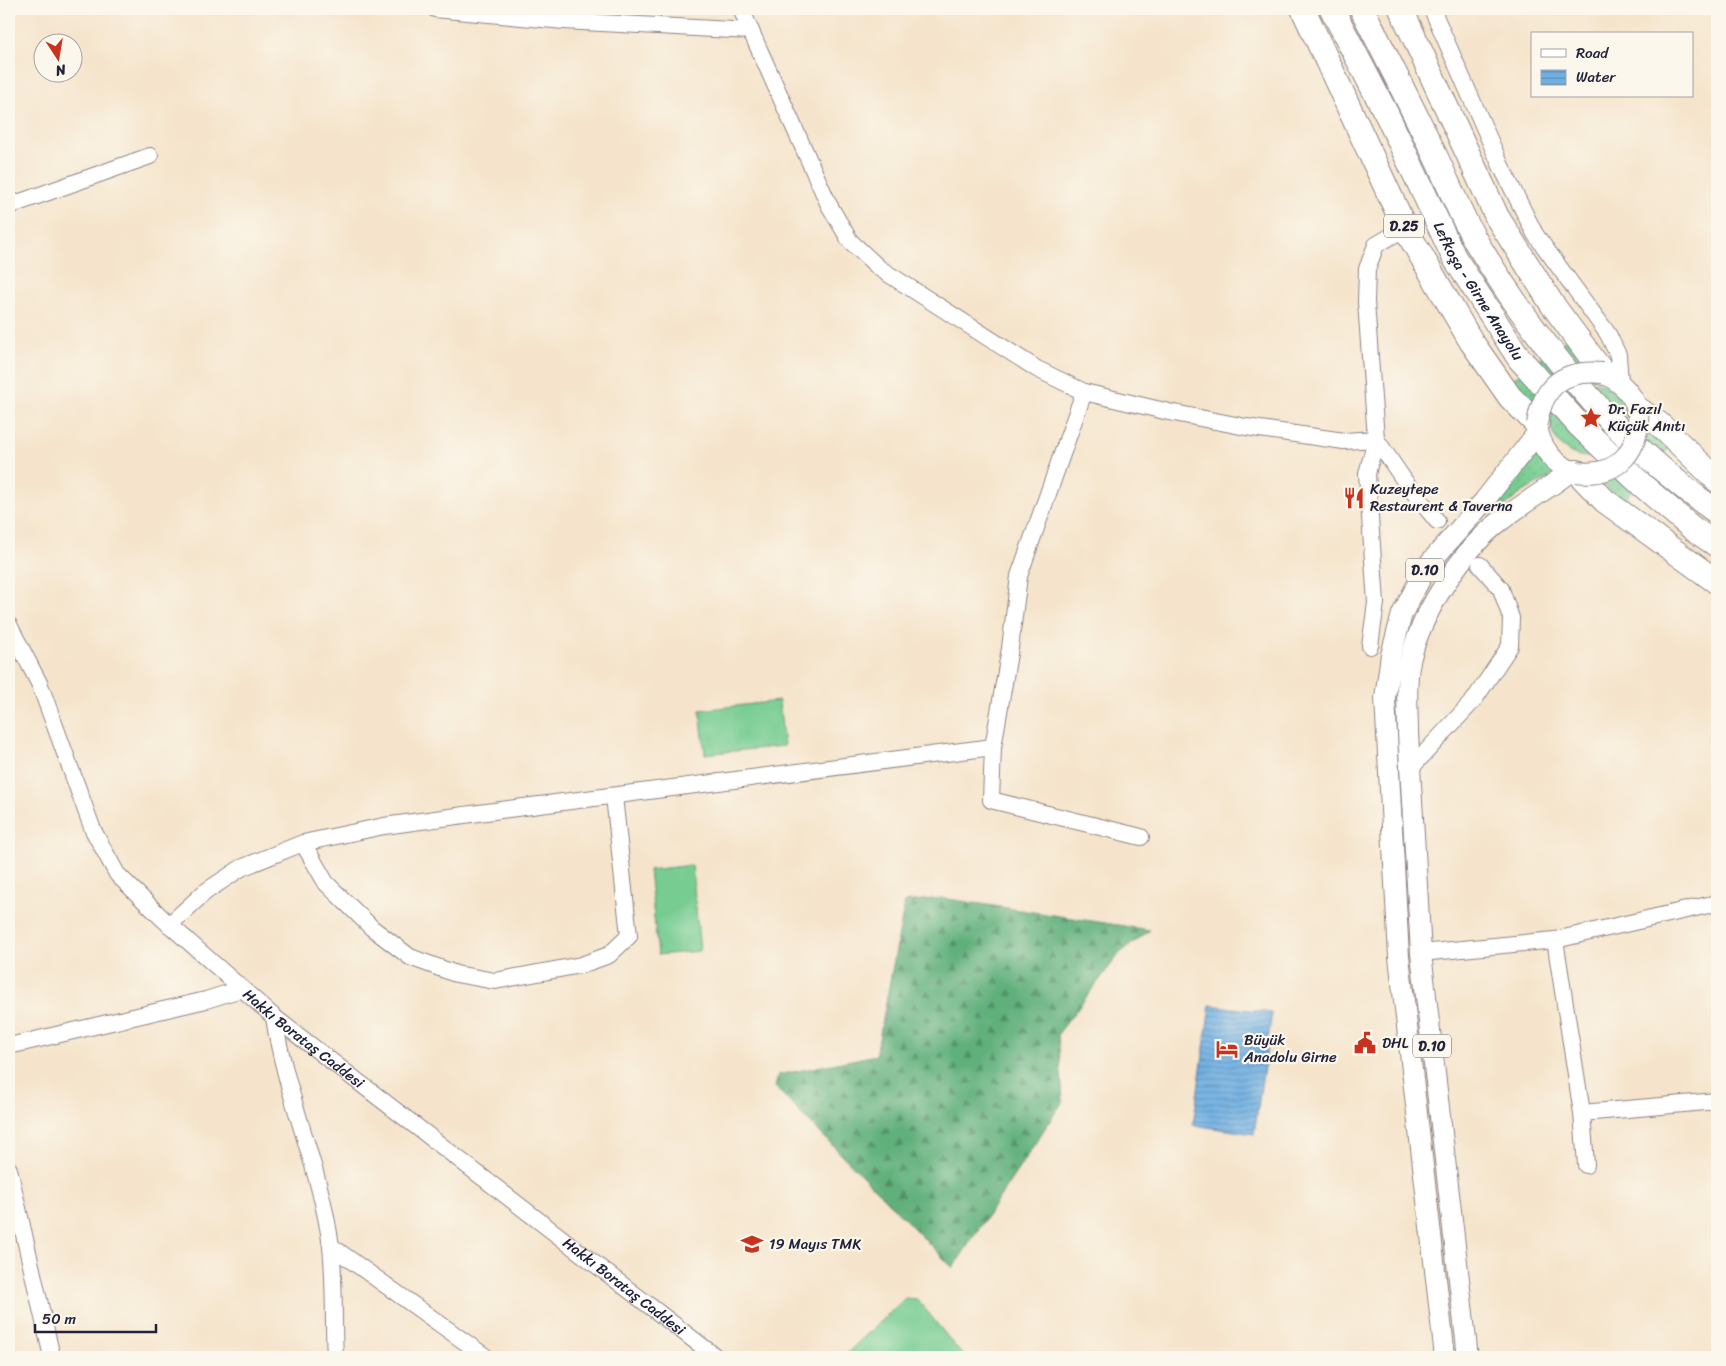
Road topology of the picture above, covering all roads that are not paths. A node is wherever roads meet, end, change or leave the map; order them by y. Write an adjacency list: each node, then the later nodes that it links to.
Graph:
1 (434, 9): 8 (street)
2 (741, 9): 8 (street)
3 (1303, 9): 11 (highway, D.25)
4 (1332, 9): 21 (highway, Lefkoşa - Girne Anayolu / D.25)
5 (1362, 9): 19 (highway, Lefkoşa - Girne Anayolu)
6 (1401, 9): 12 (highway)
7 (1432, 9): 12 (street)
8 (751, 32): 13 (street)
9 (150, 156): 10 (street)
10 (9, 206)
11 (1405, 228): 15 (highway, D.25); 16 (street)
12 (1612, 378): 14 (main road); 15 (main road, D.10, bridge)
13 (1084, 392): 16 (street); 26 (street)
14 (1638, 409): 17 (main road, bridge); 18 (highway)
15 (1538, 428): 17 (main road); 47 (main road, D.10)
16 (1376, 439): 20 (street); 25 (street)
17 (1574, 471): 23 (highway); 27 (main road, D.10)
18 (1717, 480)
19 (1717, 512)
20 (1437, 521)
21 (1717, 545)
22 (1480, 565): 27 (street)
23 (1717, 582)
24 (9, 625): 32 (street, Hakkı Borataş Caddesi)
25 (1370, 646)
26 (993, 747): 28 (street); 29 (street)
27 (1410, 769): 34 (main road, D.10)
28 (614, 796): 30 (street); 30 (street)
29 (1141, 837)
30 (303, 843): 32 (street)
31 (1717, 904): 33 (street)
32 (169, 925): 35 (street, Hakkı Borataş Caddesi)
33 (1555, 940): 34 (street); 39 (street)
34 (1421, 953): 48 (main road, D.10)
35 (241, 989): 36 (street, Hakkı Borataş Caddesi); 37 (street)
36 (274, 1017): 42 (street); 46 (street, Hakkı Borataş Caddesi)
37 (9, 1046)
38 (1717, 1101): 39 (street)
39 (1582, 1113): 40 (street)
40 (1586, 1165)
41 (9, 1169): 43 (street)
42 (331, 1246): 44 (street); 45 (street)
43 (52, 1357)
44 (335, 1357)
45 (486, 1357)
46 (716, 1357)
47 (1445, 1357)
48 (1468, 1357)

